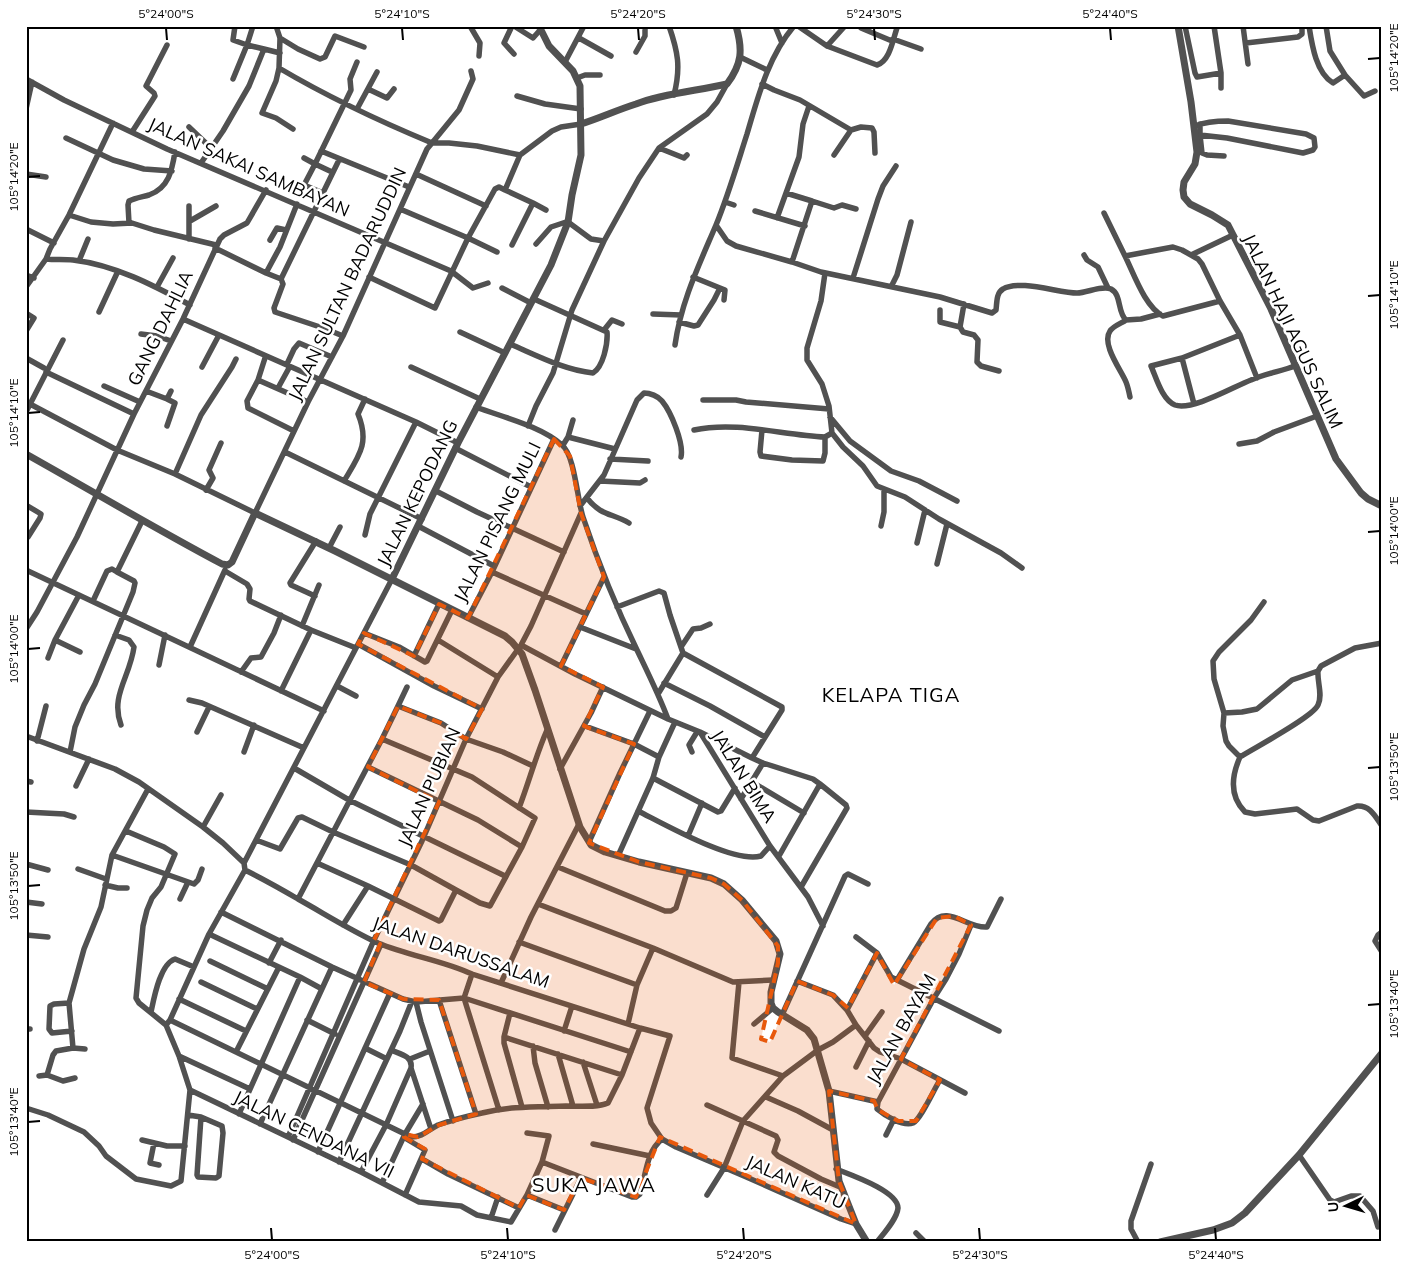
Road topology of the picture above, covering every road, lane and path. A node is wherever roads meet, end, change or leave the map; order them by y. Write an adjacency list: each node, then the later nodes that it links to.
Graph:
1 (235, 26): 29 (street)
2 (253, 26): 29 (street)
3 (276, 26): 24 (street)
4 (470, 26): 38 (street)
5 (513, 26): 22 (street); 37 (street)
6 (584, 26): 25 (street)
7 (642, 26): 35 (street)
8 (669, 26): 60 (street)
9 (736, 26): 40 (street)
10 (775, 26): 27 (street)
11 (794, 26): 27 (street)
12 (798, 26): 31 (street)
13 (845, 26): 31 (street)
14 (896, 26): 26 (street)
15 (1178, 26): 69 (street, JALAN HAJI AGUS SALIM)
16 (1185, 26): 48 (street)
17 (1214, 26): 48 (street)
18 (1243, 26): 28 (street)
19 (1302, 26): 28 (street)
20 (1309, 26): 50 (street)
21 (1326, 26): 50 (street)
22 (540, 27): 42 (street)
23 (861, 28): 26 (street)
24 (280, 38): 32 (street); 36 (street)
25 (579, 38): 39 (street); 42 (street)
26 (892, 40): 31 (street); 34 (street)
27 (782, 43): 45 (street)
28 (1246, 43): 43 (street)
29 (247, 45): 33 (street); 51 (street)
30 (167, 46): 73 (street)
31 (828, 46)
32 (364, 47)
33 (264, 49): 36 (street); 77 (street)
34 (921, 49)
35 (636, 52)
36 (280, 53): 44 (street)
37 (514, 54)
38 (479, 56)
39 (611, 56)
40 (740, 57): 45 (street); 54 (street)
41 (357, 62): 62 (street)
42 (566, 62): 52 (street)
43 (1248, 64)
44 (279, 68): 62 (street); 71 (street)
45 (767, 70): 55 (street)
46 (470, 71): 76 (street, JALAN SULTAN BADARUDDIN)
47 (376, 72): 57 (street)
48 (1221, 73): 56 (street)
49 (600, 75): 52 (street)
50 (1345, 76): 59 (street)
51 (232, 78)
52 (577, 78): 66 (street, JALAN KEPODANG)
53 (29, 80): 64 (street); 67 (street, JALAN SAKAI SAMBAYAN)
54 (727, 84): 60 (street); 78 (street)
55 (762, 84): 63 (street); 103 (street)
56 (1222, 88)
57 (368, 89): 58 (street); 65 (street)
58 (394, 89)
59 (1375, 91)
60 (674, 95): 68 (street)
61 (517, 96): 66 (street)
62 (344, 104): 65 (street); 79 (street)
63 (810, 106): 72 (street); 100 (street)
64 (26, 109)
65 (357, 109): 76 (street)
66 (581, 109): 68 (street, JALAN KEPODANG)
67 (112, 123): 73 (street, JALAN SAKAI SAMBAYAN); 81 (street)
68 (581, 124): 83 (street); 119 (street, JALAN KEPODANG)
69 (1197, 125): 74 (street); 74 (street); 126 (street, JALAN HAJI AGUS SALIM)
70 (189, 127): 77 (street)
71 (293, 128)
72 (852, 130): 82 (street); 85 (street)
73 (132, 132): 80 (street, JALAN SAKAI SAMBAYAN)
74 (1200, 136): 86 (street)
75 (66, 138): 81 (street)
76 (432, 143): 83 (street); 95 (street, JALAN SULTAN BADARUDDIN)
77 (210, 147): 88 (street)
78 (660, 148): 84 (street); 131 (street)
79 (321, 151): 90 (street); 97 (street)
80 (175, 152): 88 (street, JALAN SAKAI SAMBAYAN); 92 (street)
81 (99, 153): 92 (street); 116 (street)
82 (875, 153)
83 (520, 154): 99 (street)
84 (687, 155)
85 (834, 155)
86 (1224, 156)
87 (304, 158): 90 (street)
88 (201, 162): 98 (street, JALAN SAKAI SAMBAYAN)
89 (338, 162): 93 (street)
90 (315, 164): 93 (street); 101 (street)
91 (896, 166): 153 (street)
92 (172, 171): 121 (street)
93 (332, 172): 101 (street)
94 (26, 174): 96 (street)
95 (416, 174): 97 (street, JALAN SULTAN BADARUDDIN); 109 (street)
96 (46, 177)
97 (409, 187): 110 (street, JALAN SULTAN BADARUDDIN)
98 (266, 190): 105 (street, JALAN SAKAI SAMBAYAN); 136 (street, GANG DAHLIA)
99 (505, 190): 104 (street); 109 (street)
100 (786, 193): 102 (street); 117 (street)
101 (323, 194): 113 (street)
102 (812, 201): 111 (street); 123 (street)
103 (725, 202): 106 (street); 122 (street)
104 (533, 203): 112 (street); 135 (street)
105 (297, 204): 113 (street, JALAN SAKAI SAMBAYAN); 125 (street)
106 (734, 205)
107 (189, 206): 118 (street)
108 (216, 206): 118 (street)
109 (486, 206): 127 (street)
110 (400, 208): 127 (street); 133 (street, JALAN SULTAN BADARUDDIN)
111 (856, 209)
112 (546, 210)
113 (314, 211): 133 (street, JALAN SAKAI SAMBAYAN); 154 (street)
114 (755, 211): 117 (street)
115 (1104, 213): 140 (street)
116 (69, 215): 121 (street); 132 (street)
117 (777, 218): 123 (street)
118 (190, 222): 129 (street)
119 (568, 222): 131 (street); 134 (street); 163 (street, JALAN KEPODANG)
120 (911, 222): 156 (street)
121 (130, 223): 129 (street)
122 (716, 225): 144 (street); 151 (street)
123 (805, 226): 144 (street)
124 (26, 229): 132 (street)
125 (286, 230): 130 (street); 147 (street)
126 (1233, 235): 139 (street); 197 (street, JALAN HAJI AGUS SALIM)
127 (468, 238): 137 (street); 146 (street)
128 (88, 239): 143 (street)
129 (189, 239): 136 (street)
130 (270, 240)
131 (604, 241): 172 (street)
132 (54, 242): 142 (street)
133 (384, 244): 146 (street, JALAN SAKAI SAMBAYAN); 150 (street, JALAN SULTAN BADARUDDIN)
134 (536, 244)
135 (512, 245)
136 (216, 247): 147 (street); 166 (street, GANG DAHLIA)
137 (497, 252)
138 (1084, 254): 161 (street)
139 (1191, 255): 140 (street); 164 (street)
140 (1125, 256): 171 (street)
141 (172, 258): 158 (street)
142 (46, 259): 143 (street); 152 (street)
143 (78, 261): 145 (street)
144 (792, 262): 148 (street)
145 (118, 271): 158 (street); 168 (street)
146 (452, 271): 150 (street); 155 (street, JALAN SAKAI SAMBAYAN)
147 (266, 273): 154 (street)
148 (825, 273): 153 (street); 219 (street)
149 (26, 275): 152 (street)
150 (369, 277): 184 (street, JALAN SULTAN BADARUDDIN)
151 (693, 277): 160 (street); 174 (street)
152 (34, 278): 157 (street)
153 (854, 278): 156 (street)
154 (281, 279): 184 (street)
155 (488, 282)
156 (892, 286): 165 (street)
157 (26, 287)
158 (157, 287): 166 (street)
159 (502, 288): 163 (street)
160 (720, 288): 162 (street); 174 (street)
161 (1108, 288): 165 (street); 175 (street)
162 (724, 300)
163 (532, 301): 172 (street); 187 (street, JALAN KEPODANG)
164 (1220, 301): 171 (street); 183 (street)
165 (964, 304): 177 (street)
166 (190, 305): 173 (street, GANG DAHLIA)
167 (940, 310): 177 (street)
168 (99, 312)
169 (26, 314): 179 (street)
170 (653, 314): 174 (street)
171 (1160, 314): 175 (street)
172 (571, 316): 178 (street); 195 (street)
173 (183, 319): 182 (street); 186 (street, GANG DAHLIA)
174 (679, 319): 188 (street)
175 (1126, 320): 209 (street)
176 (622, 324): 178 (street)
177 (960, 327): 201 (street)
178 (604, 330): 195 (street)
179 (26, 331)
180 (460, 332): 189 (street)
181 (141, 334): 186 (street)
182 (219, 335): 196 (street); 198 (street)
183 (1240, 335): 193 (street); 202 (street)
184 (343, 336): 190 (street, JALAN SULTAN BADARUDDIN)
185 (63, 340): 200 (street)
186 (171, 341): 207 (street, GANG DAHLIA)
187 (510, 344): 189 (street, JALAN KEPODANG); 195 (street)
188 (675, 345)
189 (505, 353): 212 (street, JALAN KEPODANG)
190 (332, 357): 196 (street); 204 (street, JALAN SULTAN BADARUDDIN)
191 (26, 358): 200 (street)
192 (265, 358): 203 (street)
193 (1182, 358): 217 (street); 217 (street)
194 (236, 359): 246 (street)
195 (556, 363): 227 (street)
196 (288, 366): 204 (street); 206 (street)
197 (1295, 366): 202 (street); 222 (street, JALAN HAJI AGUS SALIM)
198 (202, 367)
199 (411, 367): 212 (street)
200 (45, 370): 216 (street); 221 (street)
201 (1000, 371)
202 (1257, 378): 217 (street)
203 (258, 380): 206 (street); 230 (street)
204 (321, 380): 211 (street); 215 (street, JALAN SULTAN BADARUDDIN)
205 (104, 386): 214 (street)
206 (278, 388): 215 (street)
207 (146, 391): 210 (street); 214 (street, GANG DAHLIA)
208 (170, 391): 210 (street)
209 (1130, 397)
210 (167, 399): 226 (street)
211 (365, 399): 225 (street); 248 (street)
212 (480, 400): 218 (street, JALAN KEPODANG)
213 (703, 400): 219 (street)
214 (140, 402): 221 (street, GANG DAHLIA)
215 (308, 402): 230 (street, JALAN SULTAN BADARUDDIN)
216 (30, 404): 220 (street); 240 (street)
217 (1194, 404)
218 (476, 407): 227 (street); 237 (street, JALAN KEPODANG)
219 (829, 409): 223 (street)
220 (26, 412)
221 (134, 414): 240 (street, GANG DAHLIA)
222 (1317, 416): 236 (street); 259 (street, JALAN HAJI AGUS SALIM)
223 (830, 417): 231 (street); 257 (street)
224 (573, 420): 233 (street)
225 (416, 422): 237 (street); 255 (street)
226 (167, 426)
227 (528, 426): 234 (street)
228 (694, 430): 229 (street)
229 (762, 430): 232 (street); 232 (street)
230 (294, 431): 241 (street, JALAN SULTAN BADARUDDIN)
231 (832, 433): 232 (street); 252 (street)
232 (825, 437)
233 (568, 438): 238 (street); 239 (street)
234 (554, 439): 238 (street); 250 (street, JALAN PISANG MULI)
235 (221, 443): 251 (street)
236 (1239, 444)
237 (456, 445): 250 (street); 253 (street, JALAN KEPODANG)
238 (563, 445): 260 (street)
239 (615, 449): 243 (street, JALAN PUBIAN); 244 (street, JALAN PUBIAN)
240 (117, 450): 246 (street); 254 (street, GANG DAHLIA)
241 (285, 452): 248 (street); 262 (street, JALAN SULTAN BADARUDDIN)
242 (26, 454): 254 (street)
243 (681, 457)
244 (610, 459): 245 (street); 249 (street, JALAN PUBIAN)
245 (648, 461)
246 (175, 474): 251 (street)
247 (645, 480): 249 (street)
248 (344, 481): 255 (street)
249 (600, 481): 256 (street, JALAN PUBIAN)
250 (531, 487): 269 (street, JALAN PISANG MULI)
251 (206, 490): 262 (street)
252 (884, 490): 261 (street); 267 (street)
253 (436, 491): 264 (street, JALAN KEPODANG); 269 (street)
254 (98, 494): 263 (street); 284 (street, GANG DAHLIA)
255 (378, 497): 264 (street); 270 (street)
256 (587, 498): 260 (street, JALAN PUBIAN); 265 (street)
257 (957, 501)
258 (26, 505): 271 (street)
259 (1382, 506)
260 (580, 510): 275 (street, JALAN PUBIAN); 282 (street)
261 (925, 510): 266 (street); 273 (street)
262 (255, 514): 272 (street); 277 (street, JALAN SULTAN BADARUDDIN)
263 (142, 521): 277 (street); 281 (street)
264 (420, 523): 279 (street); 283 (street, JALAN KEPODANG)
265 (630, 523)
266 (948, 524): 276 (street); 278 (street)
267 (881, 526)
268 (340, 527): 274 (street)
269 (511, 528): 275 (street); 279 (street, JALAN PISANG MULI)
270 (364, 535)
271 (28, 537)
272 (316, 541): 274 (street); 288 (street)
273 (917, 543)
274 (329, 548): 283 (street)
275 (564, 552): 286 (street, JALAN PUBIAN)
276 (937, 564)
277 (226, 568): 295 (street); 310 (street)
278 (1022, 568)
279 (493, 569): 286 (street); 297 (street, JALAN PISANG MULI)
280 (26, 570): 284 (street)
281 (117, 572): 289 (street); 296 (street)
282 (604, 577): 292 (street); 294 (street)
283 (392, 579): 291 (street); 303 (street, JALAN KEPODANG)
284 (53, 582): 287 (street); 301 (street, GANG DAHLIA)
285 (320, 585): 288 (street)
286 (545, 594): 294 (street); 311 (street, JALAN PUBIAN)
287 (79, 595): 289 (street); 306 (street)
288 (315, 596): 299 (street)
289 (93, 601): 296 (street)
290 (1264, 602): 336 (street)
291 (439, 604): 293 (street); 315 (street)
292 (617, 607): 312 (street); 313 (street)
293 (452, 610): 297 (street); 307 (street)
294 (586, 614): 300 (street)
295 (282, 615): 299 (street); 320 (street)
296 (123, 616): 304 (street); 305 (street)
297 (468, 618): 311 (street)
298 (710, 624): 313 (street)
299 (302, 626): 302 (street)
300 (580, 626): 312 (street); 318 (street)
301 (26, 629)
302 (311, 630): 309 (street); 326 (street)
303 (364, 632): 309 (street, JALAN KEPODANG); 315 (street)
304 (114, 635): 338 (street); 351 (street)
305 (165, 636): 310 (street); 317 (street)
306 (55, 640): 314 (street); 316 (street)
307 (438, 640): 315 (street); 321 (street)
308 (1382, 643): 319 (street)
309 (357, 646): 323 (street, JALAN KEPODANG); 333 (street)
310 (190, 647): 320 (street)
311 (520, 647): 318 (street, JALAN BIMA); 321 (street, JALAN PUBIAN); 341 (street)
312 (636, 649): 327 (street)
313 (682, 650): 322 (street); 345 (street)
314 (80, 652)
315 (414, 656)
316 (48, 658)
317 (159, 665)
318 (561, 666): 325 (street, JALAN BIMA)
319 (1318, 671): 336 (street); 354 (street)
320 (241, 672): 326 (street)
321 (498, 677): 333 (street, JALAN PUBIAN)
322 (664, 684): 327 (street); 345 (street)
323 (337, 686): 328 (street); 335 (street, JALAN KEPODANG)
324 (408, 687): 331 (street)
325 (602, 687): 334 (street, JALAN BIMA); 340 (street)
326 (281, 691): 335 (street)
327 (658, 694): 337 (street)
328 (356, 696)
329 (189, 700): 332 (street)
330 (46, 706): 348 (street)
331 (398, 706): 346 (street); 347 (street)
332 (209, 707): 339 (street); 342 (street)
333 (482, 709): 347 (street, JALAN PUBIAN)
334 (650, 710): 337 (street, JALAN BIMA); 349 (street)
335 (324, 712): 350 (street, JALAN KEPODANG)
336 (1224, 713): 354 (street)
337 (671, 720): 343 (street, JALAN BIMA); 355 (street)
338 (120, 725)
339 (254, 725): 350 (street); 352 (street)
340 (584, 726): 349 (street); 363 (street)
341 (547, 730): 359 (street); 363 (street)
342 (197, 732)
343 (698, 732): 353 (street); 357 (street); 368 (street, JALAN BIMA)
344 (26, 736): 348 (street, JALAN DARUSSALAM)
345 (765, 737): 357 (street)
346 (382, 739): 360 (street); 362 (street)
347 (466, 739): 359 (street); 362 (street, JALAN PUBIAN)
348 (37, 741): 351 (street, JALAN DARUSSALAM)
349 (634, 744): 355 (street); 388 (street)
350 (304, 748): 361 (street, JALAN KEPODANG)
351 (70, 752): 356 (street, JALAN DARUSSALAM)
352 (244, 752)
353 (692, 752)
354 (1240, 756): 381 (street)
355 (659, 757): 364 (street)
356 (89, 758): 367 (street); 369 (street, JALAN DARUSSALAM)
357 (752, 758): 358 (street)
358 (762, 763): 365 (street); 366 (street)
359 (533, 766): 375 (street)
360 (368, 767): 372 (street); 373 (street)
361 (294, 768): 372 (street); 387 (street, JALAN KEPODANG)
362 (453, 768): 373 (street, JALAN PUBIAN); 375 (street)
363 (560, 769): 380 (street)
364 (653, 778): 374 (street); 376 (street)
365 (752, 782): 371 (street); 378 (street)
366 (820, 784): 378 (street); 410 (street)
367 (76, 786)
368 (735, 788): 371 (street, JALAN BIMA); 374 (street)
369 (148, 789): 382 (street, JALAN DARUSSALAM); 383 (street)
370 (221, 795): 382 (street)
371 (741, 799): 389 (street, JALAN BIMA)
372 (349, 800): 384 (street); 385 (street)
373 (439, 802): 385 (street, JALAN PUBIAN); 390 (street)
374 (702, 804): 386 (street)
375 (519, 808): 390 (street)
376 (638, 811): 386 (street); 392 (street)
377 (26, 812): 379 (street)
378 (804, 813): 393 (street)
379 (74, 817)
380 (579, 824): 388 (street); 398 (street)
381 (1382, 826)
382 (203, 827): 397 (street, JALAN DARUSSALAM)
383 (126, 831): 391 (street); 402 (street)
384 (333, 832): 387 (street); 394 (street); 396 (street)
385 (424, 836): 396 (street, JALAN PUBIAN); 404 (street)
386 (688, 836): 389 (street)
387 (256, 840): 397 (street, JALAN KEPODANG)
388 (589, 842): 392 (street)
389 (770, 846): 393 (street, JALAN BIMA)
390 (522, 847): 404 (street)
391 (112, 855): 402 (street); 405 (street)
392 (618, 856): 403 (street)
393 (779, 856): 410 (street, JALAN BIMA)
394 (317, 863): 408 (street); 415 (street)
395 (26, 864): 401 (street)
396 (411, 865): 411 (street); 412 (street, JALAN PUBIAN)
397 (244, 867): 415 (street, JALAN DARUSSALAM); 419 (street, JALAN KEPODANG)
398 (558, 867): 403 (street); 418 (street)
399 (78, 869): 405 (street)
400 (202, 869): 406 (street)
401 (48, 870)
402 (167, 873): 406 (street); 463 (street)
403 (687, 873): 443 (street)
404 (506, 876): 411 (street)
405 (106, 882): 409 (street); 458 (street)
406 (188, 882): 414 (street)
407 (868, 884): 422 (street)
408 (368, 886): 412 (street); 420 (street)
409 (127, 888)
410 (801, 888): 422 (street, JALAN BIMA)
411 (456, 890): 412 (street)
412 (394, 898): 429 (street, JALAN PUBIAN)
413 (1002, 898): 421 (street)
414 (180, 899)
415 (298, 899): 420 (street, JALAN DARUSSALAM)
416 (26, 902): 417 (street)
417 (42, 904)
418 (538, 904): 430 (street); 432 (street)
419 (221, 912): 424 (street, JALAN KEPODANG); 428 (street)
420 (343, 925): 429 (street, JALAN DARUSSALAM)
421 (971, 925): 444 (street); 454 (street, JALAN BAYAM)
422 (823, 926): 445 (street)
423 (1382, 932): 433 (street)
424 (209, 934): 436 (street); 437 (street, JALAN KEPODANG)
425 (26, 935): 426 (street)
426 (48, 937)
427 (856, 937): 434 (street)
428 (281, 940): 436 (street); 439 (street)
429 (374, 940): 431 (street, JALAN DARUSSALAM); 442 (street, JALAN PUBIAN)
430 (519, 942): 448 (street); 449 (street)
431 (380, 944): 440 (street, JALAN DARUSSALAM); 442 (street)
432 (653, 948): 447 (street); 449 (street)
433 (1382, 952)
434 (877, 953): 444 (street); 462 (street)
435 (210, 961): 450 (street)
436 (269, 963): 438 (street)
437 (194, 967): 455 (street, JALAN KEPODANG); 463 (street)
438 (279, 967): 441 (street); 450 (street)
439 (332, 967): 442 (street); 451 (street)
440 (472, 974): 448 (street, JALAN DARUSSALAM); 453 (street)
441 (300, 977): 451 (street); 497 (street)
442 (360, 980): 452 (street); 477 (street)
443 (773, 980): 447 (street); 460 (street)
444 (897, 980): 454 (street)
445 (797, 981): 462 (street); 466 (street)
446 (201, 982): 461 (street)
447 (739, 982): 504 (street)
448 (501, 983): 459 (street, JALAN DARUSSALAM)
449 (637, 985): 469 (street)
450 (268, 989): 461 (street)
451 (322, 989): 467 (street)
452 (390, 993): 457 (street); 483 (street)
453 (464, 998): 456 (street); 465 (street); 522 (street)
454 (934, 998): 476 (street); 495 (street, JALAN BAYAM)
455 (179, 999): 468 (street, JALAN KEPODANG); 474 (street)
456 (439, 1000): 457 (street); 525 (street)
457 (414, 1002): 485 (street); 487 (street)
458 (69, 1003): 473 (street); 473 (street)
459 (572, 1006): 469 (street, JALAN DARUSSALAM); 475 (street)
460 (773, 1008): 466 (street); 470 (street)
461 (257, 1009): 474 (street)
462 (847, 1010): 471 (street)
463 (151, 1012): 468 (street)
464 (882, 1012): 478 (street)
465 (510, 1013): 475 (street); 479 (street)
466 (782, 1015): 486 (street)
467 (307, 1020): 477 (street); 503 (street)
468 (168, 1022): 488 (street); 492 (street)
469 (628, 1024): 472 (street, JALAN DARUSSALAM)
470 (754, 1024)
471 (856, 1025): 478 (street); 486 (street)
472 (640, 1028): 489 (street); 539 (street, JALAN DARUSSALAM)
473 (72, 1031): 482 (street)
474 (246, 1031): 488 (street)
475 (564, 1031): 489 (street)
476 (999, 1031)
477 (336, 1034): 509 (street)
478 (864, 1036): 480 (street)
479 (504, 1037): 481 (street); 519 (street)
480 (869, 1042): 495 (street); 498 (street)
481 (533, 1046): 491 (street); 520 (street)
482 (73, 1048): 484 (street); 500 (street)
483 (365, 1048): 493 (street); 514 (street)
484 (85, 1049)
485 (391, 1050): 493 (street); 494 (street)
486 (818, 1050): 504 (street); 510 (street)
487 (430, 1051): 494 (street); 530 (street)
488 (236, 1052): 497 (street)
489 (631, 1052): 501 (street)
490 (1382, 1053): 545 (street)
491 (558, 1054): 496 (street); 518 (street)
492 (179, 1056): 507 (street); 508 (street)
493 (387, 1059): 523 (street)
494 (410, 1059): 499 (street)
495 (900, 1059): 506 (street); 513 (street, JALAN BAYAM)
496 (583, 1062): 501 (street); 516 (street)
497 (260, 1064): 503 (street); 507 (street)
498 (856, 1067)
499 (411, 1068): 515 (street); 532 (street)
500 (47, 1075): 502 (street); 505 (street)
501 (622, 1075): 516 (street)
502 (39, 1076)
503 (283, 1076): 509 (street); 531 (street)
504 (784, 1076): 512 (street)
505 (75, 1078)
506 (940, 1080): 511 (street); 528 (street)
507 (250, 1089): 524 (street)
508 (190, 1090): 524 (street, JALAN CENDANA VII); 526 (street)
509 (312, 1090): 514 (street); 538 (street)
510 (829, 1091): 513 (street, JALAN BAYAM); 534 (street)
511 (965, 1093)
512 (766, 1097): 529 (street); 534 (street)
513 (878, 1102): 528 (street)
514 (341, 1104): 523 (street); 544 (street)
515 (423, 1104): 533 (street); 536 (street)
516 (597, 1105): 518 (street)
517 (707, 1105): 529 (street)
518 (573, 1106): 520 (street)
519 (522, 1107): 520 (street); 522 (street)
520 (548, 1107)
521 (26, 1108): 543 (street)
522 (499, 1110): 525 (street)
523 (362, 1113): 532 (street); 548 (street)
524 (239, 1114): 531 (street, JALAN CENDANA VII)
525 (476, 1114): 530 (street)
526 (188, 1116): 527 (street); 543 (street)
527 (201, 1117): 527 (street)
528 (894, 1119): 537 (street)
529 (743, 1120): 552 (street); 557 (street)
530 (454, 1121): 533 (street)
531 (260, 1124): 538 (street, JALAN CENDANA VII)
532 (386, 1124): 536 (street); 554 (street)
533 (431, 1129): 536 (street)
534 (833, 1130): 553 (street)
535 (527, 1133): 549 (street)
536 (404, 1135): 547 (street); 556 (street)
537 (886, 1135)
538 (290, 1138): 544 (street, JALAN CENDANA VII)
539 (662, 1139): 546 (street); 552 (street, JALAN KATU)
540 (142, 1140): 541 (street)
541 (154, 1143): 543 (street); 551 (street)
542 (593, 1144): 546 (street)
543 (185, 1146)
544 (318, 1152): 548 (street, JALAN CENDANA VII)
545 (1299, 1155): 566 (street); 573 (street)
546 (650, 1156): 555 (street)
547 (422, 1159): 559 (street); 561 (street)
548 (339, 1162): 554 (street, JALAN CENDANA VII)
549 (542, 1162): 555 (street); 558 (street)
550 (1151, 1164): 572 (street)
551 (159, 1165)
552 (724, 1168): 560 (street); 565 (street, JALAN KATU)
553 (836, 1169): 557 (street); 570 (street)
554 (361, 1172): 556 (street, JALAN CENDANA VII)
555 (581, 1178): 563 (street)
556 (382, 1183): 559 (street, JALAN CENDANA VII)
557 (840, 1188): 565 (street)
558 (527, 1194): 562 (street); 563 (street)
559 (405, 1195): 564 (street, JALAN CENDANA VII)
560 (707, 1195)
561 (498, 1197): 562 (street); 564 (street)
562 (519, 1208): 564 (street, JALAN CENDANA VII)
563 (564, 1210): 567 (street)
564 (490, 1218)
565 (856, 1224): 569 (street)
566 (1378, 1227)
567 (555, 1230)
568 (916, 1234): 571 (street)
569 (867, 1242)
570 (877, 1242)
571 (925, 1242)
572 (1138, 1242)
573 (1160, 1242)

